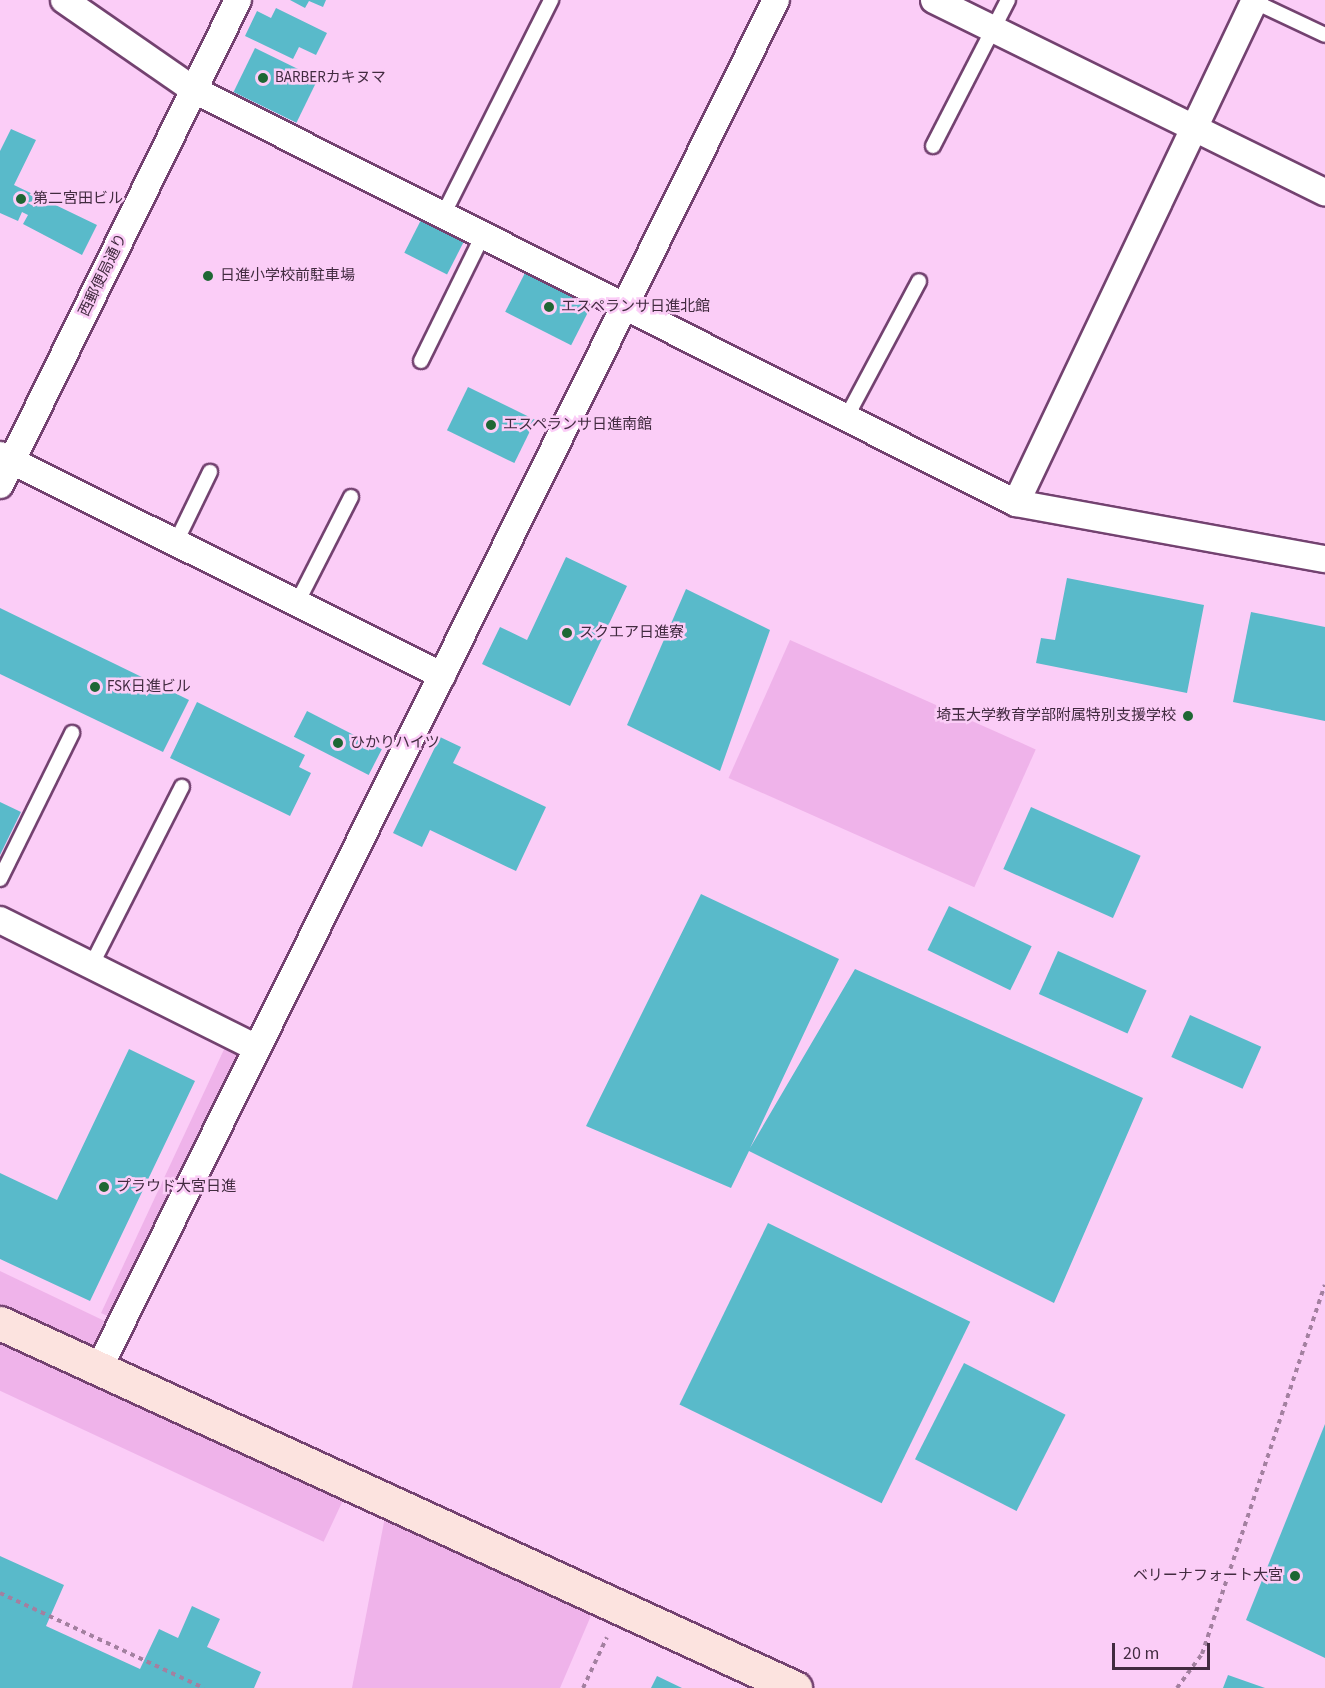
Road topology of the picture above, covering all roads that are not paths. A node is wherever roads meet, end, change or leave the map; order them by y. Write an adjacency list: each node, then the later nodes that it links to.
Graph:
1 (64, 0): 10 (street)
2 (238, 0): 10 (street, 西郵便局通り)
3 (551, 0): 14 (lane)
4 (776, 0): 17 (street)
5 (934, 0): 8 (street)
6 (1008, 0): 8 (lane)
7 (1255, 1): 9 (lane); 11 (street)
8 (993, 29): 11 (street); 12 (lane)
9 (1325, 35)
10 (194, 90): 14 (street); 20 (street, 西郵便局通り)
11 (1195, 127): 13 (street); 24 (street)
12 (933, 146)
13 (1325, 192)
14 (443, 215): 15 (street)
15 (483, 235): 17 (street); 18 (lane)
16 (919, 281): 19 (lane)
17 (624, 306): 19 (street); 28 (street)
18 (421, 361)
19 (846, 418): 24 (street)
20 (6, 458): 22 (street, 西郵便局通り); 25 (street)
21 (210, 472): 25 (lane)
22 (0, 485)
23 (351, 497): 27 (lane)
24 (1016, 503): 26 (street)
25 (176, 542): 27 (street)
26 (1325, 559)
27 (297, 603): 28 (street)
28 (442, 675): 34 (street)
29 (72, 733): 31 (lane)
30 (182, 787): 33 (lane)
31 (0, 879)
32 (0, 920): 33 (street)
33 (91, 966): 34 (street)
34 (257, 1048): 36 (street)
35 (0, 1323): 36 (street)
36 (99, 1368): 37 (street)
37 (795, 1688)

